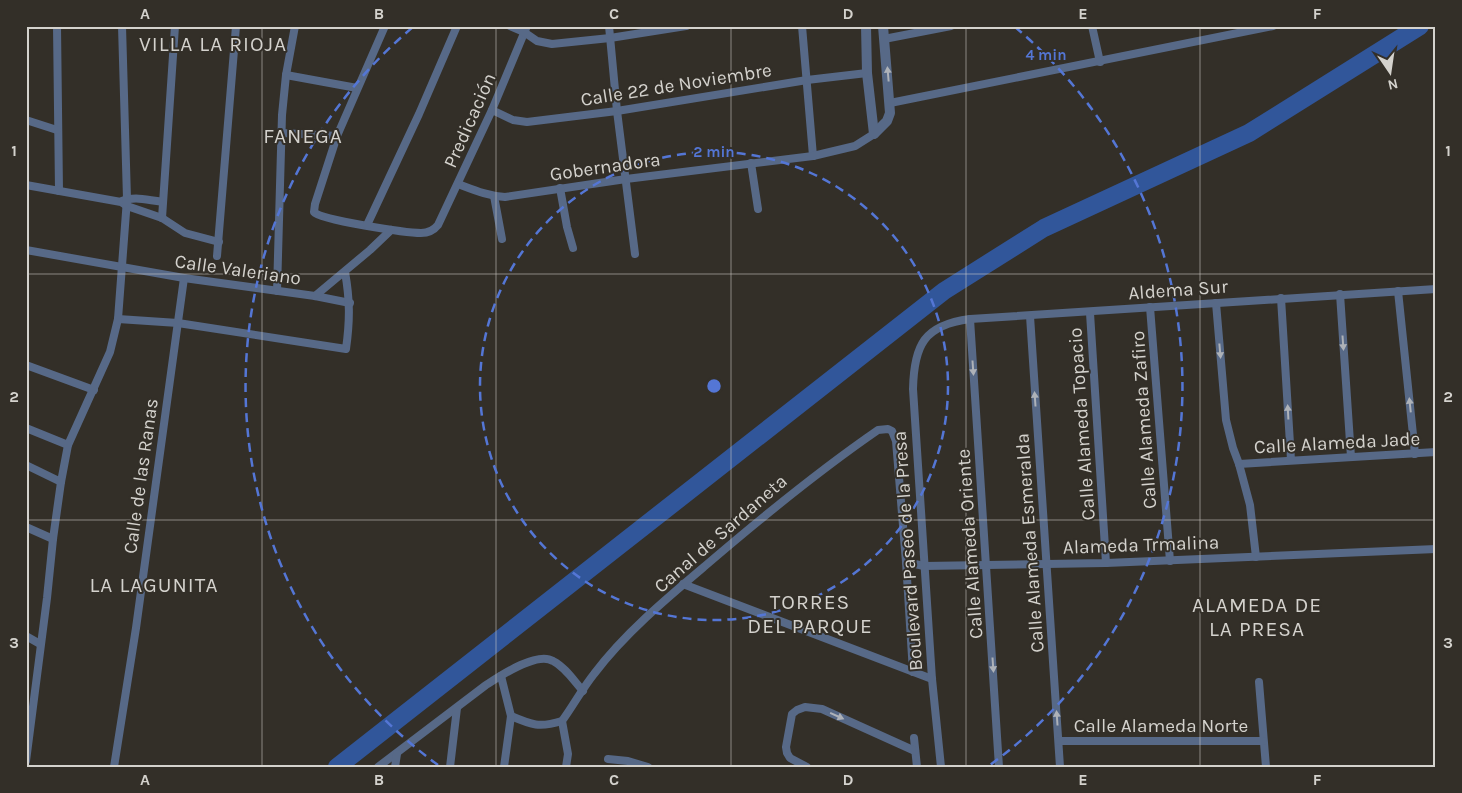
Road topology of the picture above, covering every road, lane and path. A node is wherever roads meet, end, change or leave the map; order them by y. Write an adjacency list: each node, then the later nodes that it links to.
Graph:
1 (57, 26): 29 (street)
2 (122, 26): 41 (street)
3 (175, 26): 42 (street)
4 (236, 26): 48 (street)
5 (295, 26): 22 (street)
6 (385, 26): 24 (street)
7 (457, 26): 45 (street)
8 (510, 26): 17 (street)
9 (609, 26): 18 (street)
10 (686, 26): 18 (street)
11 (802, 26): 23 (street)
12 (866, 26): 21 (street)
13 (884, 26): 19 (street)
14 (951, 26): 19 (street)
15 (1092, 26): 20 (street)
16 (1273, 26): 20 (street)
17 (525, 29): 18 (street); 26 (street, Predicación)
18 (610, 38): 27 (street)
19 (884, 39): 25 (street, one-way to 19)
20 (1100, 62): 25 (street)
21 (867, 73): 23 (street, Calle 22 de Noviembre); 31 (street)
22 (286, 75): 24 (street); 30 (street)
23 (807, 80): 27 (street, Calle 22 de Noviembre); 33 (street)
24 (357, 88): 32 (street)
25 (890, 103): 31 (street)
26 (492, 110): 27 (street, Calle 22 de Noviembre); 37 (street, Predicación)
27 (617, 111): 35 (street)
28 (26, 120): 29 (street)
29 (57, 130): 39 (street)
30 (282, 133): 32 (street); 57 (street)
31 (874, 134): 33 (street, Gobernadora)
32 (337, 136): 45 (street)
33 (814, 156): 34 (street, Gobernadora)
34 (751, 163): 35 (street, Gobernadora); 43 (street)
35 (626, 178): 38 (street, Gobernadora); 51 (street)
36 (26, 184): 39 (street)
37 (458, 184): 40 (street, Gobernadora); 46 (street, Predicación)
38 (560, 188): 40 (street, Gobernadora); 49 (street)
39 (59, 191): 41 (street)
40 (494, 196): 47 (street)
41 (125, 202): 42 (street); 44 (street); 53 (street)
42 (163, 202): 44 (street)
43 (758, 208)
44 (162, 218): 48 (street)
45 (367, 225): 46 (street)
46 (391, 230): 54 (street)
47 (502, 238)
48 (219, 242): 52 (street)
49 (573, 248)
50 (26, 250): 53 (street, Calle Valeriano)
51 (635, 254)
52 (217, 256)
53 (122, 267): 55 (street, Calle Valeriano); 68 (street)
54 (345, 272): 60 (street); 62 (street)
55 (184, 278): 57 (street, Calle Valeriano); 69 (street, Calle de las Ranas)
56 (1436, 289): 58 (street, Aldema Sur)
57 (277, 290): 60 (street, Calle Valeriano)
58 (1398, 291): 59 (street, Aldema Sur); 76 (street, one-way to 58)
59 (1340, 294): 61 (street, Aldema Sur); 77 (street, one-way to 77)
60 (316, 296): 62 (street, Calle Valeriano)
61 (1281, 298): 63 (street, Aldema Sur); 78 (street, one-way to 61)
62 (350, 303): 69 (street)
63 (1216, 303): 64 (street, Aldema Sur); 79 (street, one-way to 79)
64 (1150, 307): 65 (street, Aldema Sur); 86 (street, Calle Alameda Zafiro)
65 (1090, 313): 66 (street, Aldema Sur); 89 (street, Calle Alameda Topacio)
66 (1030, 316): 67 (street, Aldema Sur); 88 (street, Calle Alameda Esmeralda, one-way to 66)
67 (970, 319): 70 (street, Aldema Sur); 90 (street, Calle Alameda Oriente, one-way to 90)
68 (118, 320): 69 (street); 72 (street)
69 (178, 323): 112 (street, Calle de las Ranas)
70 (928, 337): 91 (street, Boulevard Paseo de la Presa)
71 (26, 365): 72 (street)
72 (94, 390): 74 (street)
73 (26, 428): 74 (street)
74 (68, 445): 81 (street)
75 (1436, 452): 76 (street, Calle Alameda Jade)
76 (1415, 454): 77 (street, Calle Alameda Jade)
77 (1351, 457): 78 (street, Calle Alameda Jade)
78 (1291, 460): 79 (street, Calle Alameda Jade)
79 (1240, 464): 85 (street)
80 (26, 465): 81 (street)
81 (61, 482): 83 (street)
82 (26, 527): 83 (street)
83 (53, 539): 94 (street)
84 (1436, 549): 85 (street, Alameda Trmalina)
85 (1256, 557): 86 (street, Alameda Trmalina)
86 (1170, 561): 89 (street, Alameda Trmalina)
87 (906, 562): 91 (street, Alameda Trmalina); 92 (street, Canal de Sardaneta); 95 (street)
88 (1046, 563): 89 (street, Alameda Trmalina); 90 (street, Alameda Trmalina); 105 (street, Calle Alameda Esmeralda, one-way to 88)
89 (1106, 563)
90 (987, 564): 91 (street, Alameda Trmalina); 122 (street, Calle Alameda Oriente, one-way to 122)
91 (924, 566): 97 (street, Boulevard Paseo de la Presa)
92 (683, 584): 95 (street); 99 (street, Canal de Sardaneta)
93 (26, 636): 94 (street)
94 (40, 644): 102 (street)
95 (912, 672): 97 (street)
96 (501, 676): 99 (street); 100 (street); 101 (street)
97 (932, 679): 121 (street, Boulevard Paseo de la Presa)
98 (1259, 682): 106 (street)
99 (583, 691): 103 (street)
100 (457, 708): 108 (street); 115 (street)
101 (511, 716): 103 (street); 116 (street)
102 (28, 718): 110 (street)
103 (562, 721): 117 (street)
104 (914, 738): 107 (street)
105 (1059, 741): 106 (street, Calle Alameda Norte); 123 (street, Calle Alameda Esmeralda)
106 (1264, 741): 124 (street)
107 (915, 751): 119 (street, one-way to 107); 120 (street)
108 (397, 754): 113 (street); 114 (street)
109 (608, 759): 111 (street)
110 (26, 761)
111 (627, 764): 118 (street)
112 (114, 767)
113 (378, 767)
114 (395, 767)
115 (450, 767)
116 (504, 767)
117 (566, 767)
118 (648, 767)
119 (807, 767)
120 (916, 767)
121 (941, 767)
122 (999, 767)
123 (1060, 767)
124 (1266, 767)

